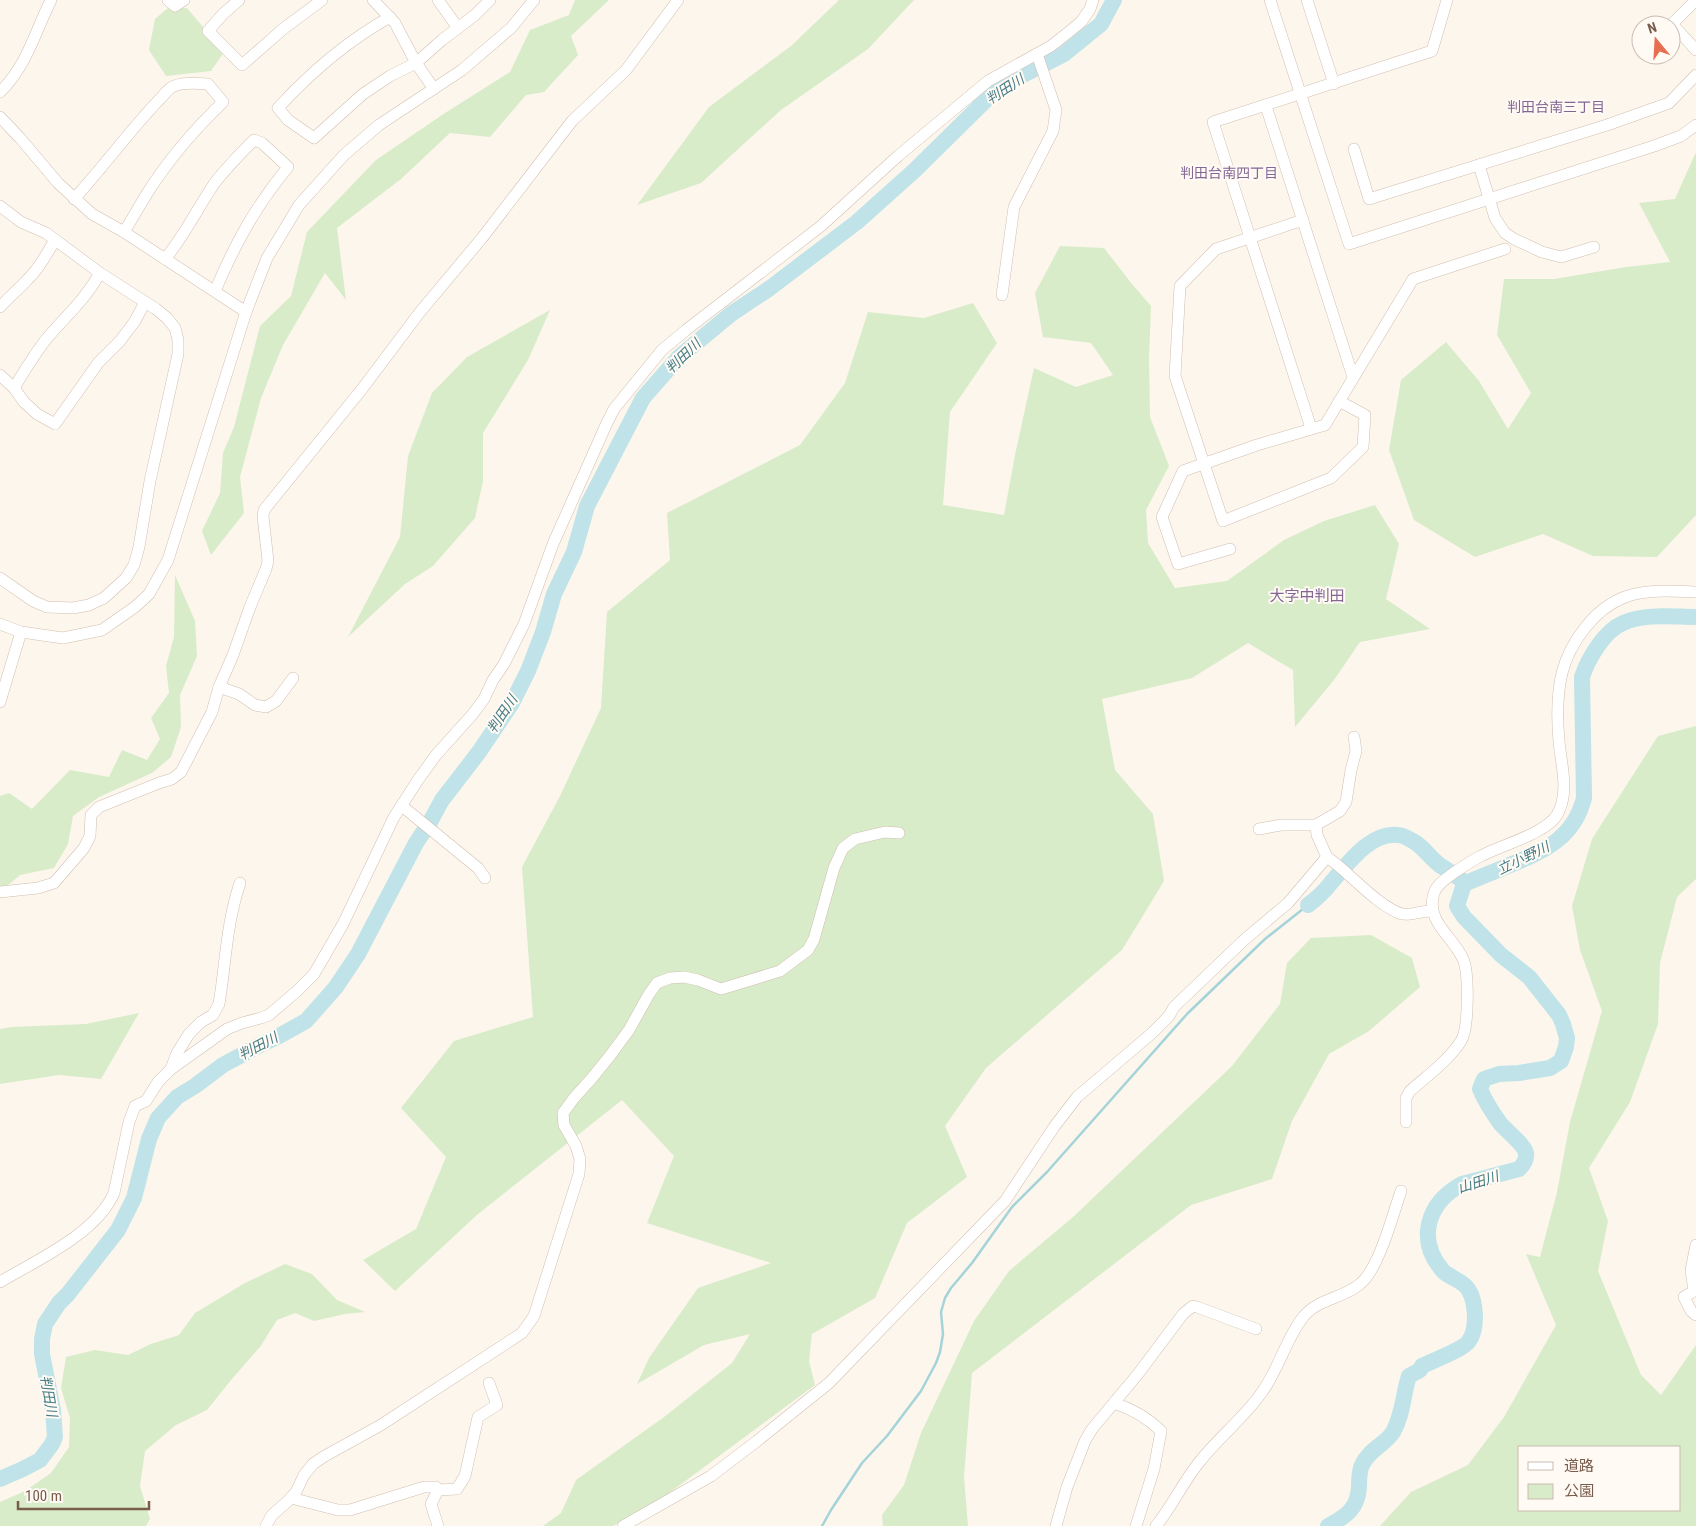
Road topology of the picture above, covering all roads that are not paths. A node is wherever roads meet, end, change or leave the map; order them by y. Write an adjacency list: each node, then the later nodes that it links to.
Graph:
1 (51, 0): 24 (street)
2 (168, 0): 3 (street)
3 (184, 0)
4 (239, 0): 5 (street)
5 (322, 0)
6 (373, 0): 16 (street)
7 (438, 0): 17 (street)
8 (490, 0): 17 (street)
9 (534, 0): 23 (street)
10 (678, 0): 59 (street)
11 (1094, 0): 19 (street)
12 (1270, 0): 25 (street)
13 (1307, 0): 22 (street)
14 (1447, 0): 22 (street)
15 (1696, 0): 18 (street)
16 (390, 17): 20 (street); 20 (street)
17 (458, 28): 20 (street)
18 (1696, 50)
19 (1038, 57): 43 (street); 62 (street)
20 (416, 63): 23 (street)
21 (1696, 75): 30 (street)
22 (1334, 84): 25 (street)
23 (434, 89): 46 (street)
24 (0, 92)
25 (1299, 94): 26 (street); 31 (street)
26 (1266, 106): 34 (street); 36 (street)
27 (0, 117): 32 (street)
28 (1696, 125): 31 (street)
29 (1354, 149): 30 (street)
30 (1478, 165): 31 (street)
31 (1489, 198): 38 (street)
32 (74, 199): 35 (street); 35 (street)
33 (0, 206): 37 (street)
34 (1303, 220): 36 (street); 48 (street)
35 (124, 232): 40 (street)
36 (1250, 237): 51 (street); 52 (street)
37 (55, 240): 41 (street); 45 (street)
38 (1594, 247)
39 (1505, 249): 48 (street)
40 (165, 259): 42 (street); 42 (street)
41 (100, 273): 44 (street); 49 (street)
42 (215, 292): 46 (street)
43 (1002, 295)
44 (145, 302): 49 (street); 54 (street)
45 (0, 307)
46 (246, 312): 57 (street)
47 (0, 376): 49 (street)
48 (1353, 377): 50 (street)
49 (14, 388)
50 (1339, 400): 51 (street); 52 (street)
51 (1311, 428): 52 (street)
52 (1204, 463): 53 (street)
53 (1230, 549)
54 (0, 578)
55 (1696, 592): 70 (street)
56 (0, 624): 57 (street)
57 (21, 632): 60 (street)
58 (293, 678): 59 (street)
59 (219, 686): 69 (street)
60 (0, 702)
61 (1354, 737): 63 (street)
62 (402, 806): 67 (street); 71 (street)
63 (1316, 825): 64 (street); 66 (street)
64 (1259, 828)
65 (899, 833): 81 (street)
66 (1327, 857): 70 (street); 84 (street)
67 (485, 878)
68 (240, 883): 71 (street)
69 (0, 892)
70 (1432, 911): 72 (street)
71 (171, 1069): 75 (street)
72 (1406, 1122)
73 (1401, 1191): 87 (street)
74 (1696, 1245): 76 (street)
75 (0, 1282)
76 (1696, 1315)
77 (1256, 1329): 79 (street)
78 (489, 1383): 80 (street)
79 (1114, 1403): 85 (street); 86 (street)
80 (438, 1490): 81 (street); 83 (street)
81 (291, 1498): 82 (street)
82 (266, 1526)
83 (438, 1526)
84 (624, 1526)
85 (1056, 1526)
86 (1136, 1526)
87 (1156, 1526)

